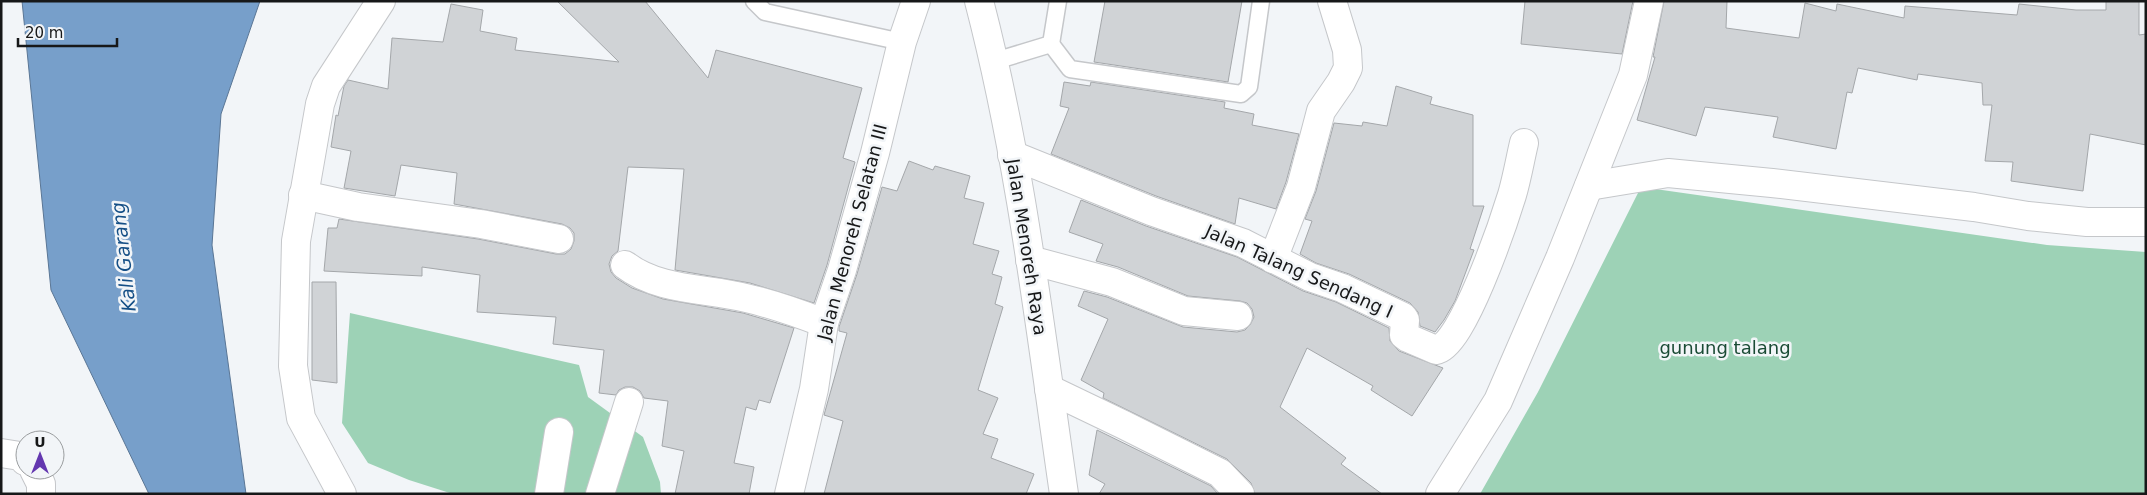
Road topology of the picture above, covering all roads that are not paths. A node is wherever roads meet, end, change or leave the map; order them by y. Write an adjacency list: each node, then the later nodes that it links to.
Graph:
1 (381, 1): 15 (street)
2 (754, 1): 9 (lane)
3 (916, 1): 9 (street, Jalan Menoreh Selatan III)
4 (979, 1): 11 (street, Jalan Menoreh Raya)
5 (1058, 1): 10 (lane)
6 (1261, 1): 10 (lane)
7 (1332, 1): 18 (street)
8 (1649, 1): 14 (street)
9 (902, 42): 22 (street, Jalan Menoreh Selatan III)
10 (1051, 44): 11 (lane)
11 (995, 61): 13 (street, Jalan Menoreh Raya)
12 (1524, 142): 18 (street, Jalan Talang Sendang I)
13 (1012, 155): 18 (street, Jalan Talang Sendang I); 19 (street, Jalan Menoreh Raya)
14 (1590, 186): 16 (street); 36 (street)
15 (303, 196): 17 (street); 30 (street)
16 (2146, 222)
17 (558, 239)
18 (1273, 259)
19 (1030, 260): 21 (street); 23 (street, Jalan Menoreh Raya)
20 (624, 265): 22 (street)
21 (1238, 316)
22 (824, 323): 33 (street, Jalan Menoreh Selatan III)
23 (1049, 389): 34 (street, Jalan Menoreh Raya); 35 (street)
24 (629, 402): 32 (street)
25 (559, 432): 31 (street)
26 (1, 453): 27 (street)
27 (15, 455)
28 (39, 480): 29 (street)
29 (41, 494)
30 (342, 494)
31 (549, 494)
32 (600, 494)
33 (788, 494)
34 (1064, 494)
35 (1240, 494)
36 (1440, 494)

